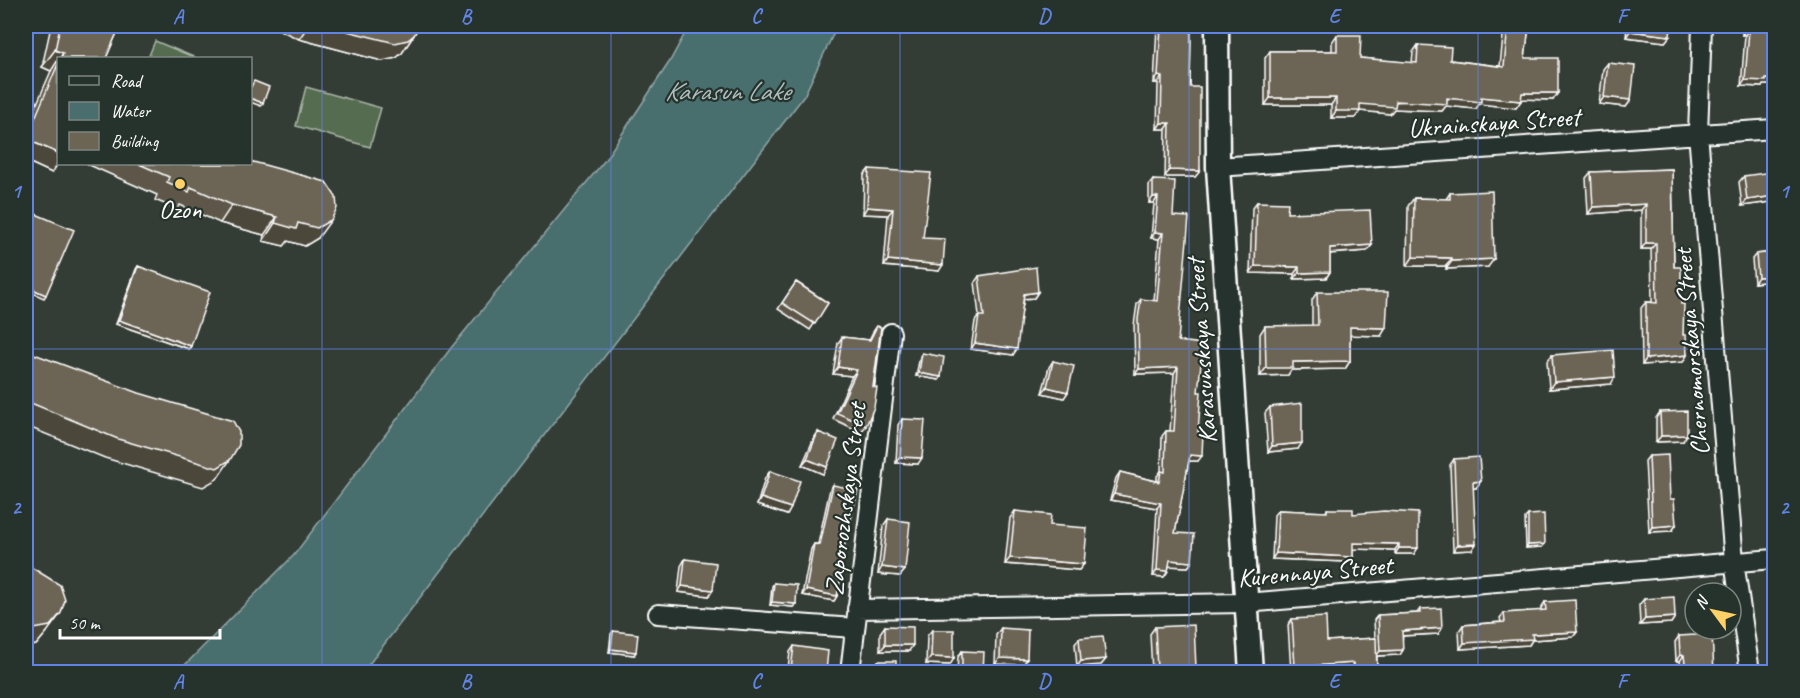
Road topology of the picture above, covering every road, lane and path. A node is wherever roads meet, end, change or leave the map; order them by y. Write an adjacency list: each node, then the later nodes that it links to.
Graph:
1 (1217, 26): 5 (street, Karasunskaya Street)
2 (1702, 26): 4 (street, Chernomorskaya Street)
3 (1774, 129): 4 (street, Ukrainskaya Street)
4 (1698, 133): 5 (street, Ukrainskaya Street); 8 (street, Chernomorskaya Street)
5 (1218, 167): 9 (street, Karasunskaya Street)
6 (891, 333): 10 (street, Zaporozhskaya Street)
7 (1774, 559): 8 (street, Kurennaya Street)
8 (1734, 561): 9 (street, Kurennaya Street); 15 (street, Chernomorskaya Street)
9 (1245, 603): 10 (street, Kurennaya Street); 14 (street, Karasunskaya Street)
10 (857, 609): 12 (street, Zaporozhskaya Street)
11 (658, 614): 12 (street)
12 (854, 628): 13 (street, Zaporozhskaya Street)
13 (850, 672)
14 (1251, 672)
15 (1750, 672)

